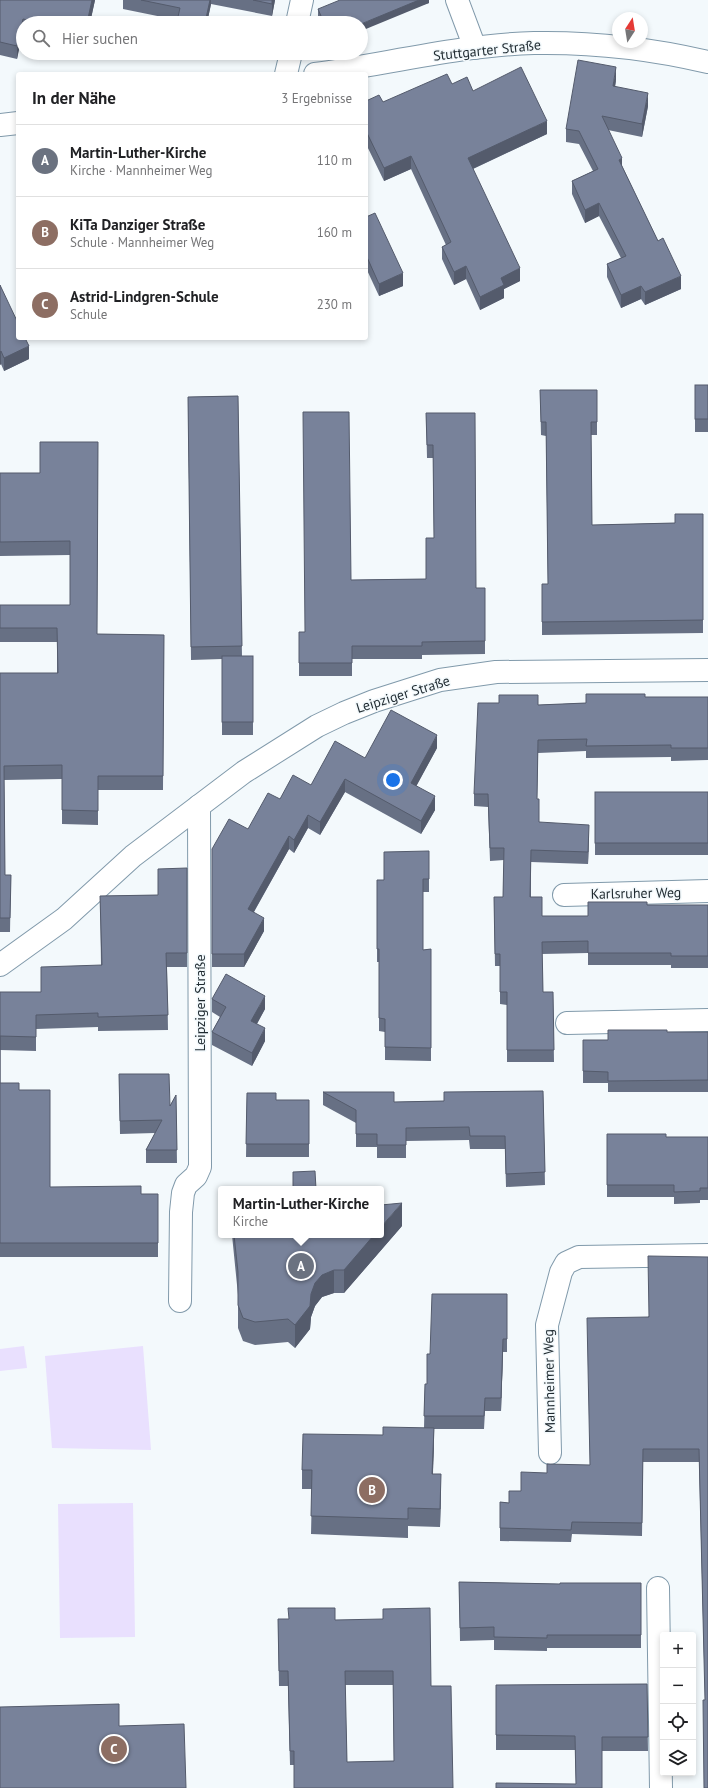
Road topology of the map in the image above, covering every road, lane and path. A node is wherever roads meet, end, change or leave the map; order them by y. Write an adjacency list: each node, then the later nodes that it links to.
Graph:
1 (302, 0): 3 (street)
2 (457, 0): 4 (street)
3 (299, 16)
4 (474, 48): 6 (street, Stuttgarter Straße); 8 (street, Stuttgarter Straße)
5 (289, 60): 7 (street)
6 (708, 62)
7 (286, 72)
8 (327, 72)
9 (16, 123): 10 (street)
10 (0, 125)
11 (708, 670): 12 (street, Leipziger Straße)
12 (199, 806): 15 (street, Leipziger Straße); 19 (street, Leipziger Straße)
13 (708, 891): 14 (street, Karlsruher Weg)
14 (564, 895)
15 (0, 965)
16 (708, 1020): 17 (street)
17 (567, 1023)
18 (708, 1255): 20 (street, Mannheimer Weg)
19 (180, 1301)
20 (550, 1453)
21 (658, 1588): 22 (street)
22 (661, 1788)

